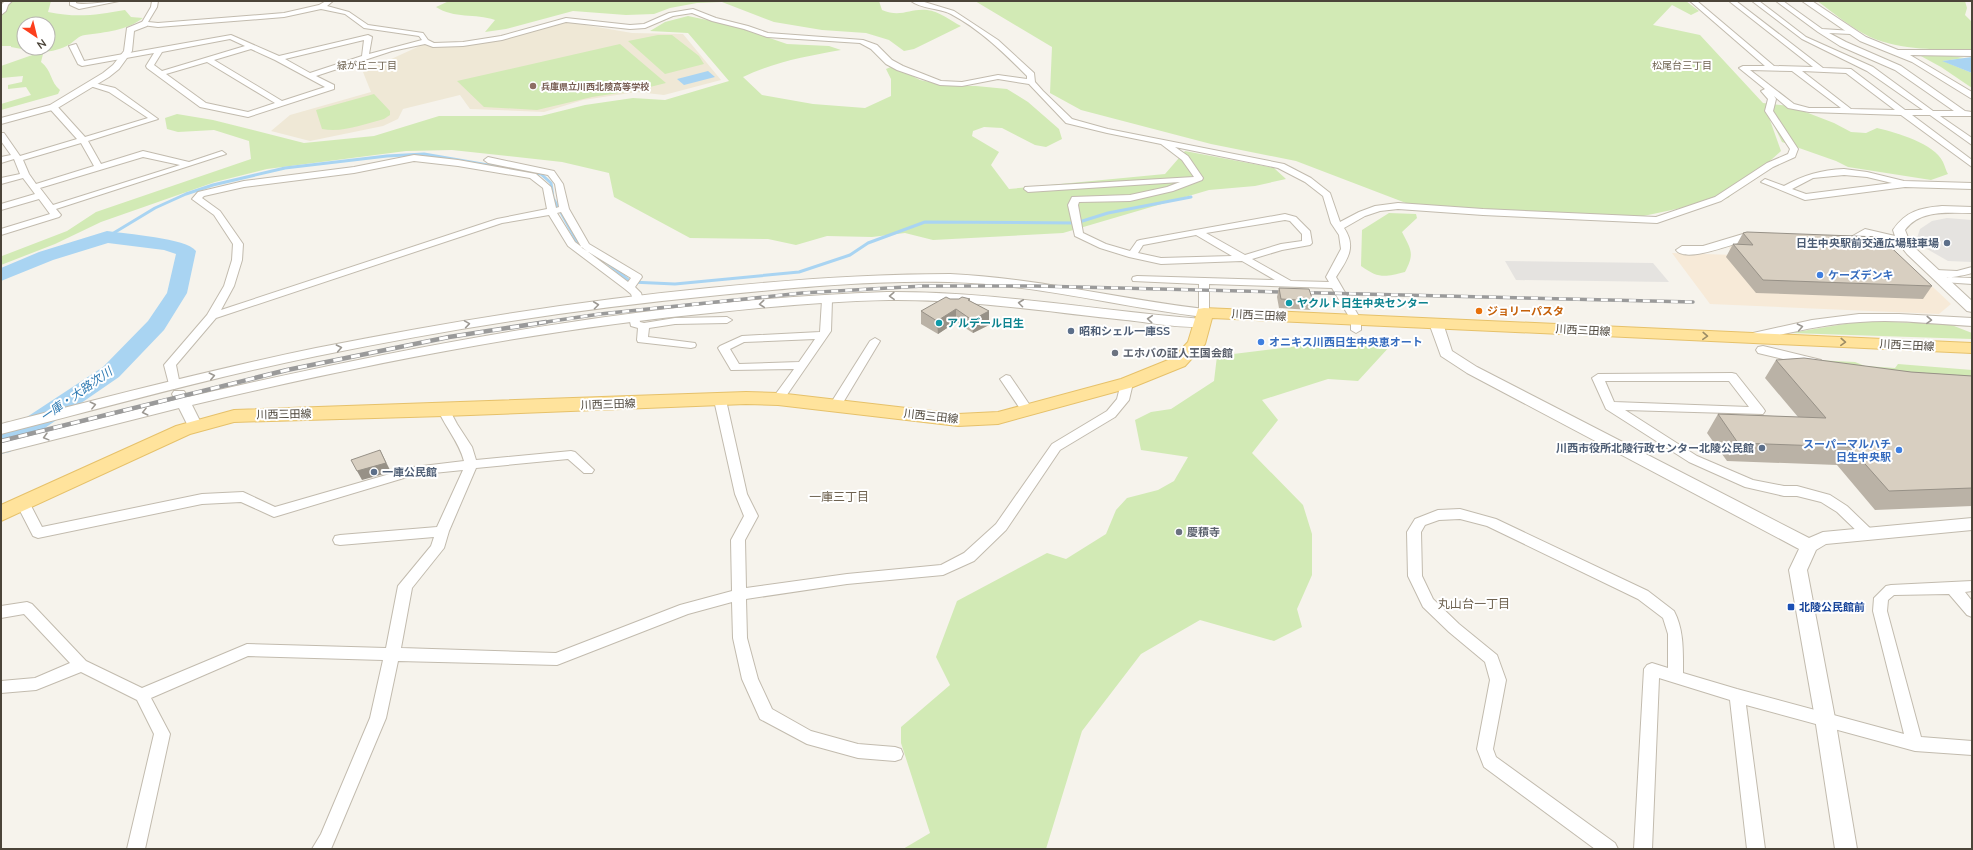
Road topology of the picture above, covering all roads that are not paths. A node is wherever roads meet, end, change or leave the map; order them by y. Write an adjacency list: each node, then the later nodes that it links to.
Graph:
1 (9, 1): 13 (street)
2 (73, 1): 3 (street)
3 (116, 1)
4 (155, 1): 14 (street)
5 (330, 1): 12 (street)
6 (914, 1): 34 (street)
7 (1694, 1): 29 (street)
8 (1732, 1): 15 (street)
9 (1755, 1): 16 (street)
10 (1779, 1): 17 (street)
11 (1806, 1): 18 (street)
12 (321, 7): 14 (street); 19 (street)
13 (1, 13)
14 (144, 24): 25 (street)
15 (1769, 30): 16 (street); 31 (street)
16 (1794, 30): 17 (street); 42 (street)
17 (1820, 31): 18 (street); 43 (street)
18 (1851, 32): 23 (street)
19 (426, 41): 27 (street); 34 (street)
20 (73, 46): 25 (street)
21 (253, 46): 22 (street); 26 (street); 28 (street)
22 (160, 49): 25 (street); 32 (street)
23 (1896, 52): 24 (street); 37 (street)
24 (1972, 53)
25 (125, 55): 35 (street)
26 (278, 58): 27 (street); 33 (street)
27 (365, 58): 33 (street)
28 (209, 60): 32 (street); 38 (street)
29 (1772, 68): 30 (street); 36 (street)
30 (1794, 69): 31 (street); 40 (street)
31 (1821, 70): 41 (street)
32 (160, 74): 38 (street)
33 (311, 75): 38 (street)
34 (1031, 82): 49 (street)
35 (93, 84): 39 (street); 48 (street)
36 (1773, 92): 40 (street); 73 (street)
37 (1972, 96)
38 (281, 104)
39 (53, 107): 45 (street); 48 (street)
40 (1849, 111): 41 (street)
41 (1903, 112): 42 (street); 56 (street)
42 (1931, 113): 43 (street); 50 (street)
43 (1962, 114): 44 (street); 46 (street)
44 (1972, 114)
45 (1, 121)
46 (1972, 121)
47 (2, 137): 52 (street)
48 (83, 140): 52 (street); 57 (street)
49 (1160, 141): 59 (street); 73 (street)
50 (1972, 142)
51 (222, 154): 55 (street)
52 (17, 157): 53 (street); 58 (street)
53 (1, 160)
54 (488, 160): 70 (street)
55 (190, 164): 57 (street); 69 (street)
56 (1972, 164)
57 (99, 168): 64 (street)
58 (25, 174): 60 (street); 64 (street)
59 (1199, 178): 65 (street); 80 (street)
60 (1, 182)
61 (1765, 182): 66 (street)
62 (1905, 184): 63 (street); 66 (street); 66 (street)
63 (1972, 186)
64 (35, 187): 67 (street)
65 (1028, 189)
66 (1785, 189)
67 (41, 195): 68 (street); 69 (street)
68 (1, 207)
69 (51, 208): 74 (street)
70 (564, 209): 72 (street); 89 (street)
71 (1972, 210): 77 (street)
72 (552, 212): 89 (street); 95 (street); 95 (street)
73 (1339, 227): 88 (street)
74 (1, 232)
75 (1197, 232): 80 (street); 81 (street); 81 (street)
76 (1771, 240): 79 (street)
77 (1903, 241): 78 (street); 83 (street)
78 (1828, 244)
79 (1682, 250)
80 (1132, 255): 81 (street)
81 (1244, 258): 87 (street)
82 (1972, 270): 83 (street)
83 (1940, 277): 86 (street); 93 (street)
84 (1137, 279): 85 (street)
85 (1204, 281): 87 (street); 96 (street)
86 (1972, 281)
87 (1289, 284): 88 (street)
88 (1336, 285): 100 (street)
89 (629, 287): 91 (street)
90 (1096, 297): 91 (street); 94 (street); 96 (street)
91 (638, 300): 98 (street); 113 (street, one-way to 91)
92 (827, 300): 94 (street, one-way to 92); 98 (street, one-way to 98); 102 (street)
93 (1972, 308)
94 (1086, 312): 96 (street, one-way to 94)
95 (212, 316): 113 (street)
96 (1204, 318): 100 (main road, 川西三田線); 112 (main road, 川西三田線)
97 (727, 320): 98 (street)
98 (639, 322): 105 (street); 116 (street)
99 (1972, 322): 103 (street, one-way to 99)
100 (1356, 325): 101 (main road, 川西三田線)
101 (1438, 329): 103 (main road, 川西三田線, one-way to 103); 107 (main road, 川西三田線); 132 (street)
102 (823, 335): 109 (street); 109 (street)
103 (1748, 338): 106 (main road, 川西三田線, one-way to 106)
104 (875, 341): 117 (street)
105 (690, 345)
106 (1972, 348)
107 (1763, 350): 108 (main road, 川西三田線); 110 (street)
108 (1972, 360)
109 (801, 365): 114 (street)
110 (1828, 366)
111 (1006, 379): 120 (street)
112 (1127, 383): 120 (main road, 川西三田線); 135 (street)
113 (174, 385): 116 (street); 122 (street, one-way to 113)
114 (778, 399): 115 (main road, 川西三田線); 117 (main road, 川西三田線)
115 (720, 400): 119 (main road, 川西三田線); 135 (street)
116 (183, 402): 121 (street); 123 (street, one-way to 123)
117 (835, 406): 120 (main road, 川西三田線)
118 (1610, 406): 118 (street); 130 (street)
119 (444, 410): 121 (main road, 川西三田線); 124 (street)
120 (1027, 410)
121 (194, 426): 126 (main road, 川西三田線)
122 (1, 429)
123 (1, 448)
124 (471, 465): 125 (street); 126 (street); 129 (street)
125 (588, 470)
126 (23, 503): 127 (main road, 川西三田線)
127 (1, 514)
128 (1971, 525): 130 (street)
129 (442, 531): 131 (street); 138 (street)
130 (1868, 534): 132 (street)
131 (340, 540)
132 (1809, 546): 144 (street)
133 (1972, 586): 134 (street)
134 (1953, 588): 136 (street); 145 (street)
135 (738, 595): 138 (street); 147 (street)
136 (1972, 611)
137 (1, 612): 139 (street)
138 (393, 654): 142 (street); 149 (street)
139 (81, 666): 141 (street); 142 (street)
140 (1676, 677): 143 (street); 150 (street); 151 (street)
141 (1, 687)
142 (142, 695): 148 (street)
143 (1738, 696): 144 (street); 152 (street)
144 (1825, 718): 145 (street); 153 (street)
145 (1915, 744): 146 (street)
146 (1972, 748)
147 (895, 754)
148 (136, 849)
149 (321, 849)
150 (1609, 849)
151 (1643, 849)
152 (1756, 849)
153 (1846, 849)

